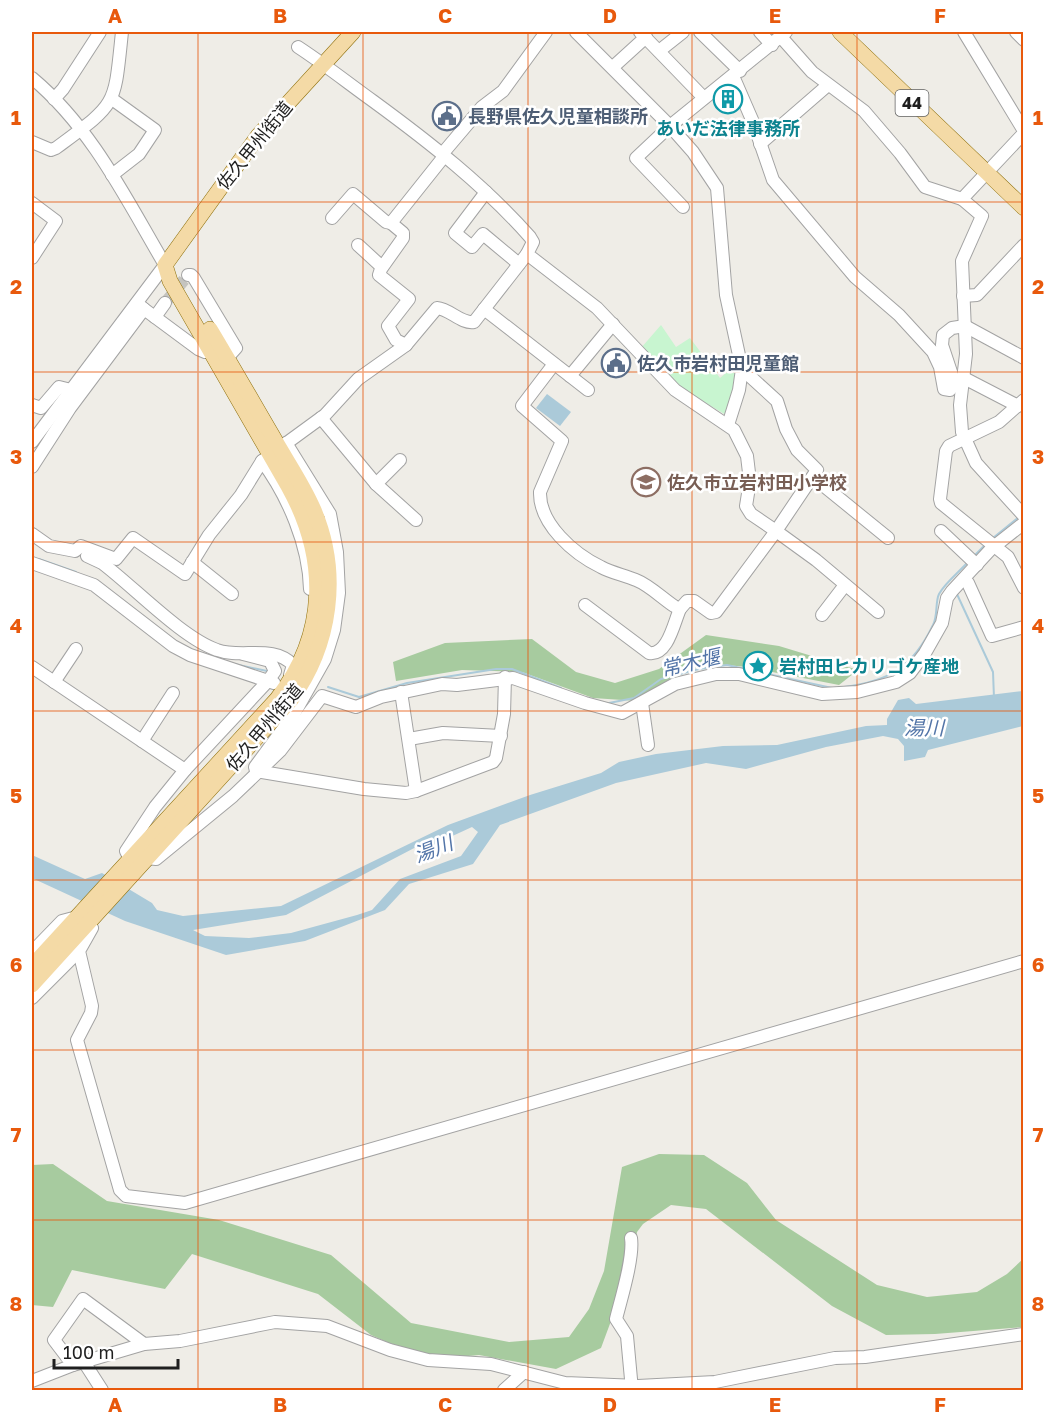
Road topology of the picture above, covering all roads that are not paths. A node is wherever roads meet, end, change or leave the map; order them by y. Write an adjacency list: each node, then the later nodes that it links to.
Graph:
1 (99, 32): 23 (street)
2 (122, 32): 24 (street)
3 (353, 32): 17 (main road, 佐久甲州街道)
4 (546, 32): 30 (street)
5 (576, 32): 18 (street)
6 (683, 32): 16 (street)
7 (700, 32): 19 (street)
8 (759, 32): 13 (street)
9 (840, 32): 31 (main road, 44)
10 (964, 32): 27 (street)
11 (1016, 32): 14 (street)
12 (643, 34): 16 (street); 18 (street)
13 (780, 38): 19 (street); 21 (street)
14 (1023, 40)
15 (298, 48): 17 (street)
16 (659, 51): 22 (street)
17 (323, 63): 30 (street); 44 (main road, 佐久甲州街道)
18 (613, 67): 25 (street)
19 (736, 74): 22 (street); 29 (street)
20 (32, 78): 23 (street)
21 (828, 85): 29 (street); 34 (street)
22 (704, 98): 25 (street)
23 (54, 99): 26 (street)
24 (112, 99): 26 (street); 32 (street)
25 (670, 126): 36 (street); 59 (street)
26 (81, 129): 28 (street); 32 (street)
27 (1023, 132): 31 (street)
28 (32, 142)
29 (760, 144): 53 (street)
30 (443, 153): 33 (street); 39 (street)
31 (986, 173): 34 (street); 37 (main road, 44)
32 (112, 175): 44 (street)
33 (486, 192): 43 (street); 43 (street)
34 (962, 199): 47 (street)
35 (32, 204): 42 (street)
36 (682, 207)
37 (1023, 208)
38 (332, 218): 39 (street)
39 (391, 223): 45 (street)
40 (358, 245): 45 (street)
41 (1023, 245): 47 (street)
42 (32, 258)
43 (523, 259): 50 (street); 52 (street)
44 (165, 265): 49 (street); 55 (main road, 佐久甲州街道); 56 (main road, 佐久甲州街道)
45 (382, 267): 54 (street)
46 (188, 275): 56 (street)
47 (963, 296): 53 (street)
48 (165, 303): 51 (street)
49 (140, 306): 51 (street); 62 (street); 72 (street)
50 (484, 309): 54 (street); 58 (street)
51 (155, 317): 55 (street)
52 (613, 324): 60 (street); 67 (street)
53 (965, 326): 57 (street); 61 (street)
54 (406, 345): 66 (street)
55 (210, 349): 70 (main road, 佐久甲州街道)
56 (227, 358): 70 (main road, 佐久甲州街道)
57 (1023, 358)
58 (554, 364): 60 (street); 92 (street)
59 (742, 369): 67 (street); 73 (street)
60 (570, 376): 63 (street)
61 (964, 378): 64 (street); 68 (street)
62 (71, 390): 65 (street); 69 (street)
63 (588, 390)
64 (1021, 403): 68 (street)
65 (32, 405)
66 (321, 418): 70 (street); 74 (street)
67 (728, 425): 78 (street)
68 (963, 439): 75 (street); 82 (street)
69 (32, 442)
70 (274, 451): 84 (street); 98 (street); 102 (main road, 佐久甲州街道)
71 (400, 460): 74 (street)
72 (32, 467)
73 (813, 477): 78 (street); 81 (street)
74 (376, 484): 76 (street)
75 (1021, 514)
76 (416, 520)
77 (1023, 523): 82 (street)
78 (776, 531): 87 (street); 92 (street)
79 (941, 531): 85 (street)
80 (32, 534): 83 (street)
81 (888, 538)
82 (992, 543): 85 (street); 89 (street)
83 (75, 551): 84 (street); 97 (street)
84 (192, 562): 90 (street)
85 (974, 562): 88 (street)
86 (32, 563): 102 (street)
87 (845, 585): 93 (street); 94 (street)
88 (958, 585): 95 (street); 106 (street)
89 (1023, 588)
90 (232, 594)
91 (585, 605): 92 (street)
92 (680, 609)
93 (878, 612)
94 (822, 615)
95 (1023, 627)
96 (76, 649): 101 (street)
97 (243, 654): 98 (street); 102 (street)
98 (291, 662): 102 (street)
99 (32, 667): 101 (street)
100 (505, 677): 103 (street); 106 (street); 107 (street)
101 (54, 682): 109 (street)
102 (294, 684): 105 (street); 111 (street); 112 (street); 114 (main road, 佐久甲州街道)
103 (402, 692): 105 (street); 108 (street)
104 (172, 693): 109 (street)
105 (322, 696): 112 (street)
106 (642, 703): 110 (street)
107 (501, 736): 108 (street); 113 (street)
108 (409, 739): 113 (street)
109 (142, 741): 111 (street)
110 (648, 745)
111 (185, 770): 114 (street)
112 (259, 771): 113 (street); 114 (street)
113 (416, 791)
114 (136, 862): 115 (main road, 佐久甲州街道)
115 (86, 916): 116 (street); 117 (street); 119 (main road, 佐久甲州街道); 120 (main road, 佐久甲州街道)
116 (79, 951): 118 (street); 121 (street)
117 (32, 952)
118 (1023, 961)
119 (32, 966)
120 (32, 985)
121 (32, 998)
122 (631, 1238): 128 (street)
123 (1023, 1334): 128 (street)
124 (144, 1344): 125 (street); 125 (street); 126 (street)
125 (79, 1363): 127 (street); 129 (street)
126 (524, 1372): 128 (street); 130 (street)
127 (32, 1381)
128 (632, 1389)
129 (102, 1390)
130 (504, 1390)

